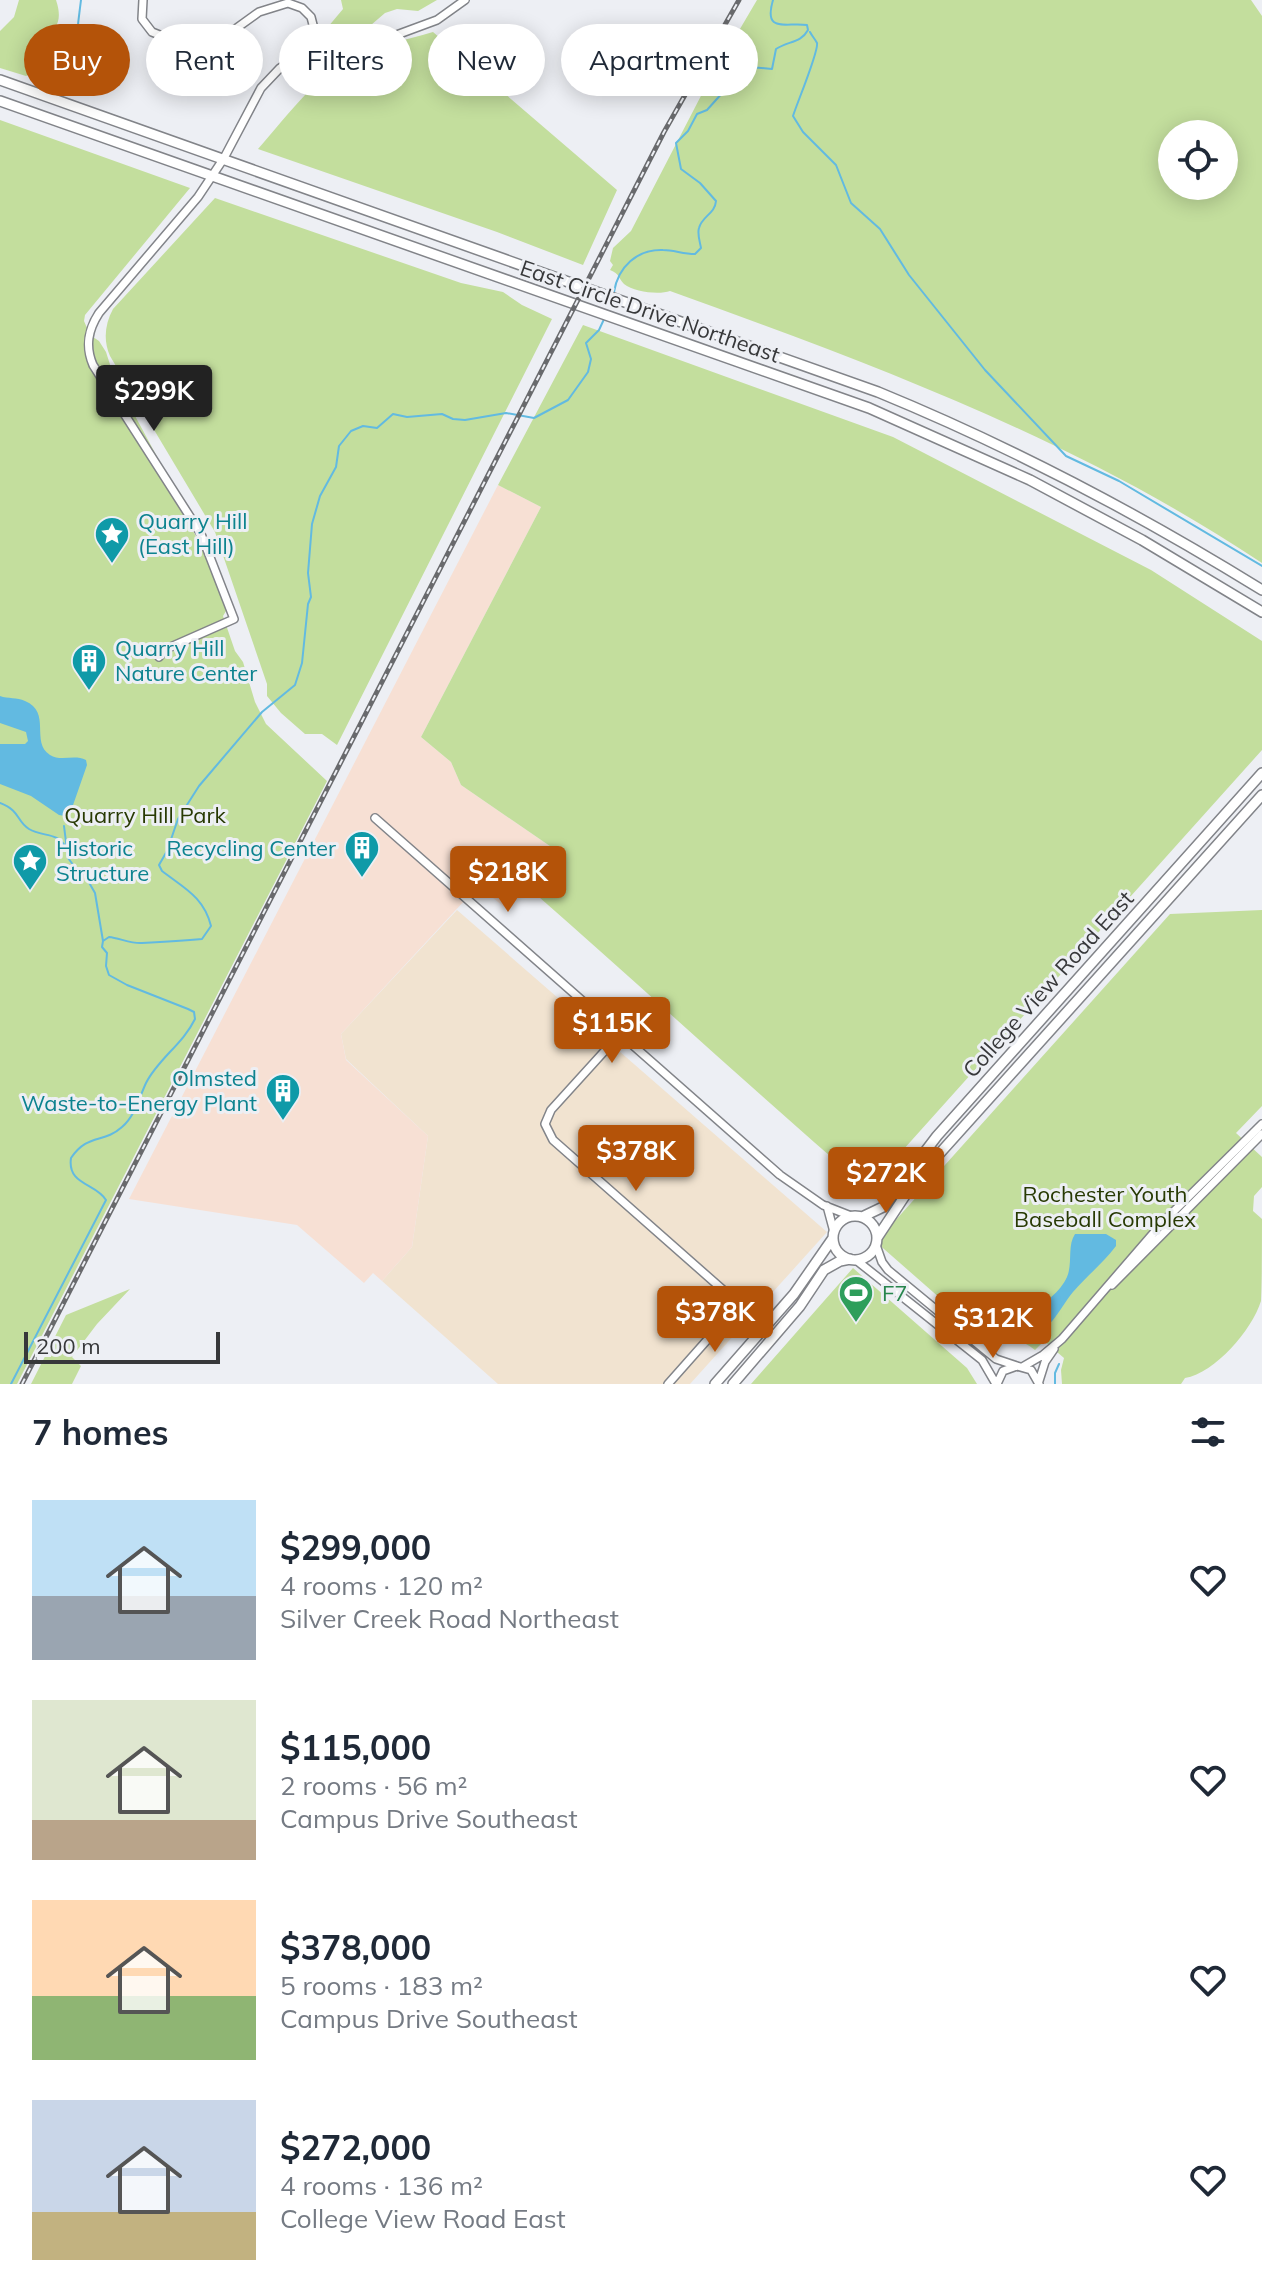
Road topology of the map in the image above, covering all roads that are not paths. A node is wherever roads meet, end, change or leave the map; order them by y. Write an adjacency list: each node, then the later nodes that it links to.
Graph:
1 (143, 0): 3 (street)
2 (465, 0): 4 (street)
3 (313, 24)
4 (412, 29)
5 (279, 69): 8 (street)
6 (0, 80): 8 (main road, East Circle Drive Northeast)
7 (0, 101): 9 (main road, East Circle Drive Northeast)
8 (224, 158): 9 (street); 10 (main road, East Circle Drive Northeast)
9 (213, 175): 11 (main road, East Circle Drive Northeast); 12 (street)
10 (1262, 590)
11 (1262, 614)
12 (159, 657)
13 (1262, 773): 20 (main road, College View Road East)
14 (1262, 795): 22 (main road, College View Road East)
15 (375, 818): 16 (street)
16 (620, 1034): 19 (street); 27 (street)
17 (1262, 1124): 24 (street)
18 (1262, 1134): 24 (street)
19 (827, 1206): 20 (street); 21 (street)
20 (856, 1217): 21 (main road); 22 (main road)
21 (834, 1235): 23 (main road); 28 (main road)
22 (876, 1242): 23 (main road); 26 (street)
23 (853, 1260): 29 (main road); 30 (street)
24 (1101, 1295): 25 (street)
25 (1062, 1339): 26 (street); 31 (street)
26 (1020, 1366): 30 (street); 31 (street)
27 (668, 1384)
28 (715, 1384)
29 (733, 1384)
30 (996, 1384)
31 (1039, 1384)

